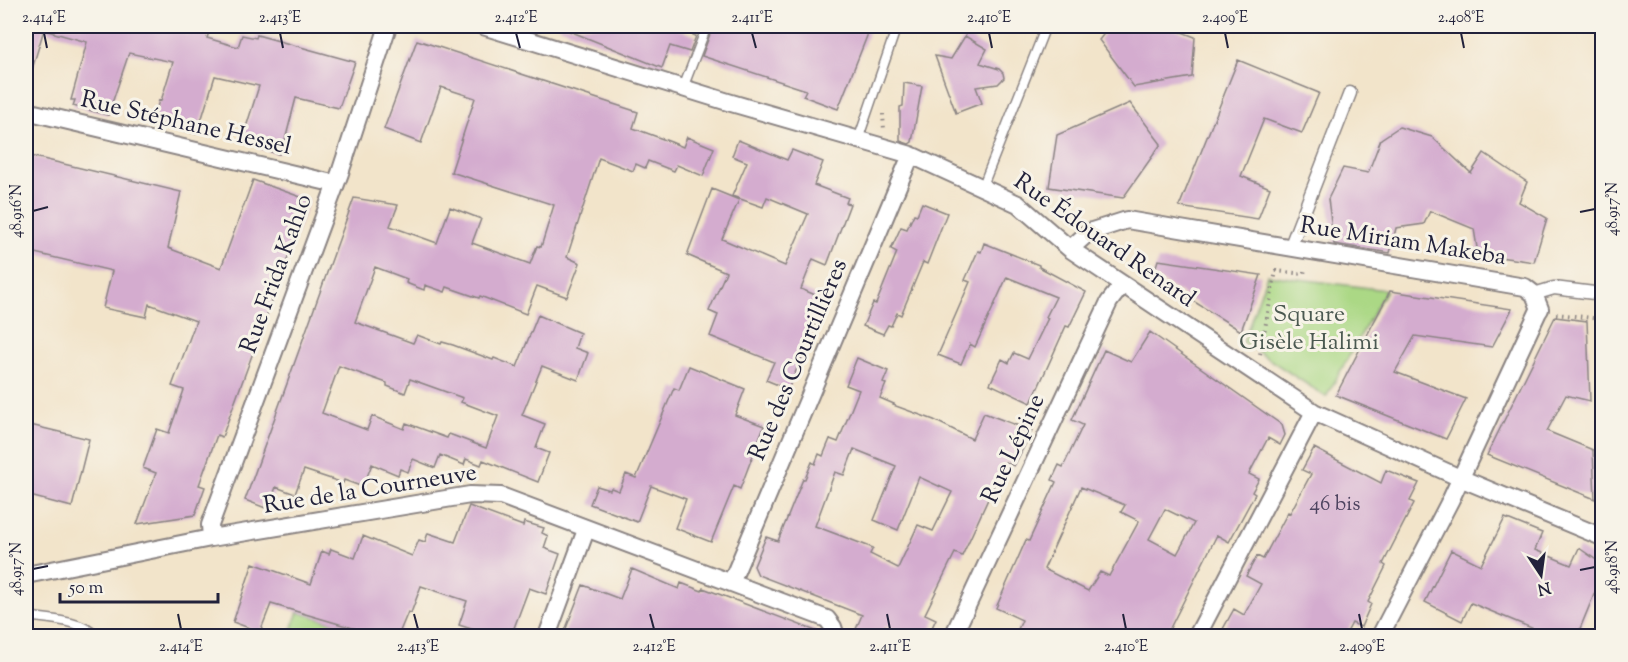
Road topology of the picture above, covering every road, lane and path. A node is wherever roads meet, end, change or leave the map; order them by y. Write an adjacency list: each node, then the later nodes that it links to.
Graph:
1 (388, 26): 13 (street, Rue Frida Kahlo)
2 (483, 26): 6 (street, Rue Édouard Renard)
3 (707, 26): 6 (lane)
4 (897, 26): 10 (lane)
5 (1046, 26): 14 (lane)
6 (683, 88): 10 (street, Rue Édouard Renard)
7 (1350, 93): 15 (street)
8 (886, 106): 11 (path)
9 (26, 111): 13 (street, Rue Stéphane Hessel)
10 (858, 140): 11 (street, Rue Édouard Renard)
11 (886, 148): 12 (street, Rue Édouard Renard)
12 (911, 155): 14 (street, Rue Édouard Renard); 30 (street, Rue des Courtillières)
13 (336, 184): 28 (street, Rue Frida Kahlo)
14 (982, 188): 16 (street, Rue Édouard Renard)
15 (1290, 248): 16 (street, Rue Miriam Makeba); 17 (street, Rue Miriam Makeba)
16 (1070, 249): 18 (street, Rue Édouard Renard)
17 (1309, 251): 19 (street, Rue Miriam Makeba); 23 (path)
18 (1122, 285): 23 (street, Rue Édouard Renard); 35 (street, Rue Lépine)
19 (1534, 294): 20 (street); 21 (street)
20 (1602, 294)
21 (1538, 312): 22 (path); 25 (street)
22 (1602, 319)
23 (1256, 372): 24 (street, Rue Édouard Renard)
24 (1314, 412): 25 (street, Rue Édouard Renard); 36 (street)
25 (1460, 478): 27 (street, Rue Édouard Renard); 37 (street)
26 (586, 530): 28 (street, Rue de la Courneuve); 30 (street, Rue de la Courneuve); 33 (street)
27 (1602, 537)
28 (211, 538): 29 (street, Rue de la Courneuve)
29 (26, 575)
30 (731, 583): 34 (street, Rue de la Courneuve)
31 (26, 616): 32 (lane)
32 (96, 636)
33 (547, 636)
34 (836, 636)
35 (953, 636)
36 (1197, 636)
37 (1380, 636)

